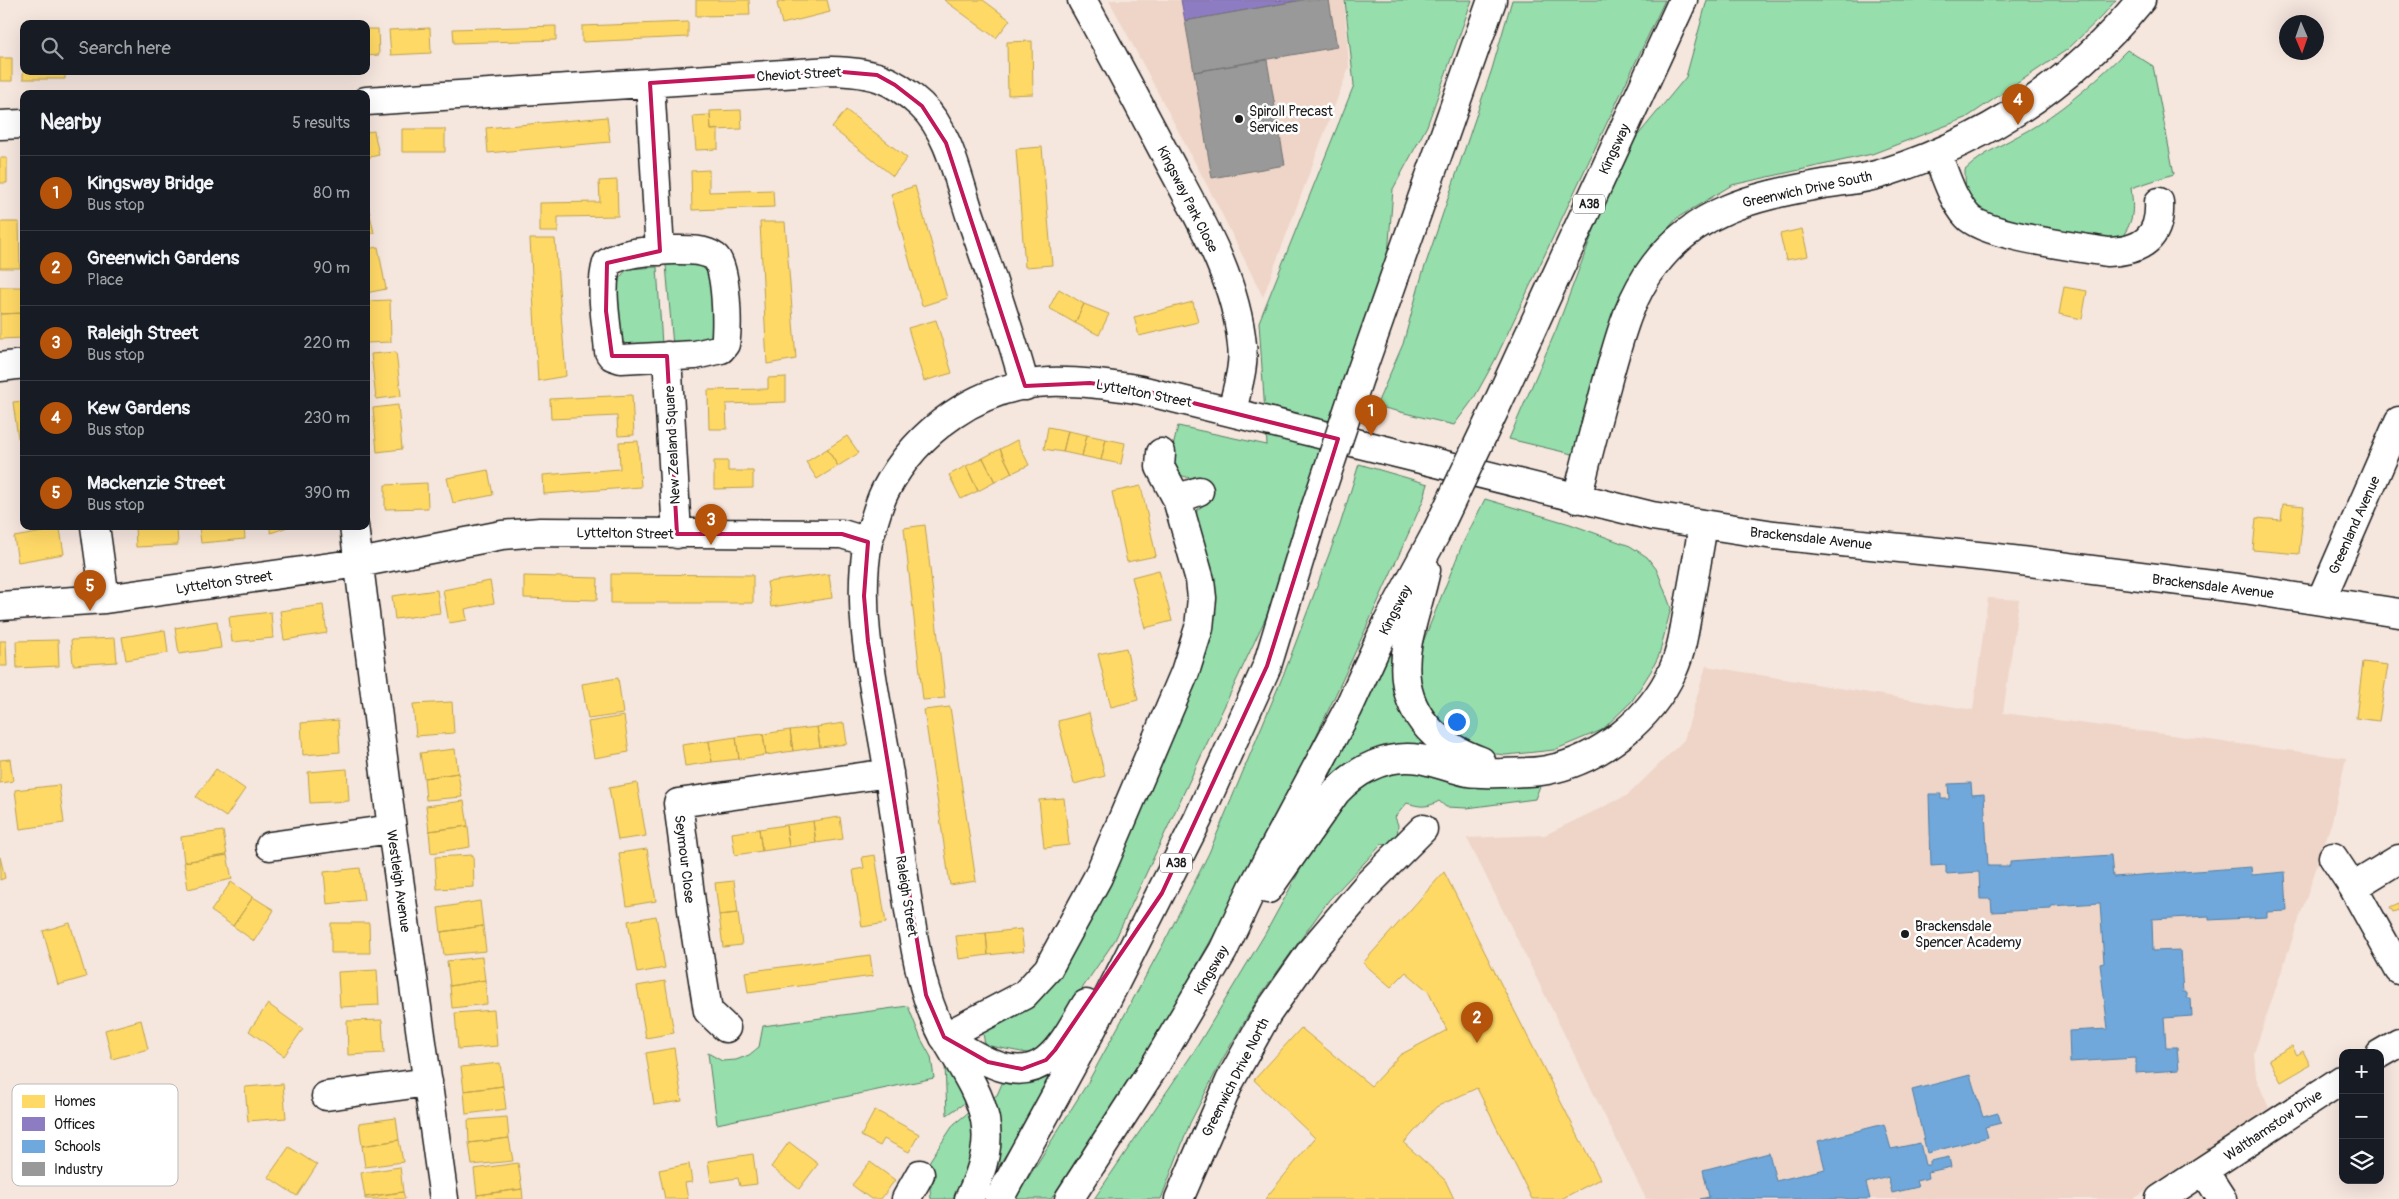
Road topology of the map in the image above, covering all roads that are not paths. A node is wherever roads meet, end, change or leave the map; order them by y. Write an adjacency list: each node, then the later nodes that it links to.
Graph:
1 (1082, 0): 16 (main road, Kingsway Park Close)
2 (1492, 0): 39 (main road, A38, bridge)
3 (1684, 0): 24 (main road, Kingsway / A38, bridge)
4 (2141, 0): 9 (main road, Greenwich Drive South)
5 (650, 83): 6 (main road, Cheviot Street); 11 (main road); 15 (main road, Cheviot Street)
6 (370, 101)
7 (20, 124): 8 (main road)
8 (0, 125)
9 (1937, 154): 10 (main road); 19 (main road, Greenwich Drive South)
10 (2159, 202)
11 (660, 251): 12 (main road); 12 (main road)
12 (667, 356): 23 (main road, New Zealand Square)
13 (20, 364): 14 (main road)
14 (0, 367)
15 (1026, 386): 16 (main road, Lyttelton Street); 25 (main road, Lyttelton Street)
16 (1232, 412): 19 (main road, Brackensdale Avenue)
17 (2399, 421): 28 (main road, Greenland Avenue)
18 (1161, 454): 43 (main road)
19 (1577, 498): 20 (main road, Brackensdale Avenue)
20 (1703, 525): 28 (main road, Brackensdale Avenue); 31 (main road)
21 (96, 530): 27 (main road)
22 (355, 530): 26 (main road, Westleigh Avenue)
23 (677, 534): 25 (main road, Lyttelton Street); 26 (main road, Lyttelton Street)
24 (1434, 538): 31 (main road); 40 (main road, Kingsway / A38)
25 (868, 542): 32 (main road, Raleigh Street)
26 (359, 563): 27 (main road, Lyttelton Street); 33 (main road, Westleigh Avenue)
27 (105, 599): 29 (main road, Lyttelton Street)
28 (2321, 600): 30 (main road, Brackensdale Avenue)
29 (0, 606)
30 (2399, 613)
31 (1502, 772): 40 (main road)
32 (888, 773): 42 (main road, Seymour Close); 43 (main road, Raleigh Street)
33 (392, 829): 35 (main road); 46 (main road, Westleigh Avenue)
34 (1423, 829): 56 (main road, Greenwich Drive North)
35 (270, 846)
36 (2333, 857): 38 (main road)
37 (2399, 859): 38 (main road)
38 (2353, 887): 41 (main road)
39 (1162, 893): 43 (main road); 54 (main road, A38)
40 (1223, 951): 55 (main road, Kingsway / A38)
41 (2399, 970)
42 (726, 1028)
43 (944, 1037): 53 (main road, Raleigh Street)
44 (2399, 1043): 45 (main road)
45 (2384, 1052)
46 (428, 1082): 48 (main road); 51 (main road, Westleigh Avenue)
47 (2339, 1082): 49 (main road, Walthamstow Drive)
48 (326, 1096)
49 (2204, 1171): 57 (main road, Walthamstow Drive); 58 (main road)
50 (920, 1174): 52 (main road)
51 (444, 1199)
52 (906, 1199)
53 (968, 1199)
54 (999, 1199)
55 (1068, 1199)
56 (1179, 1199)
57 (2160, 1199)
58 (2222, 1199)

